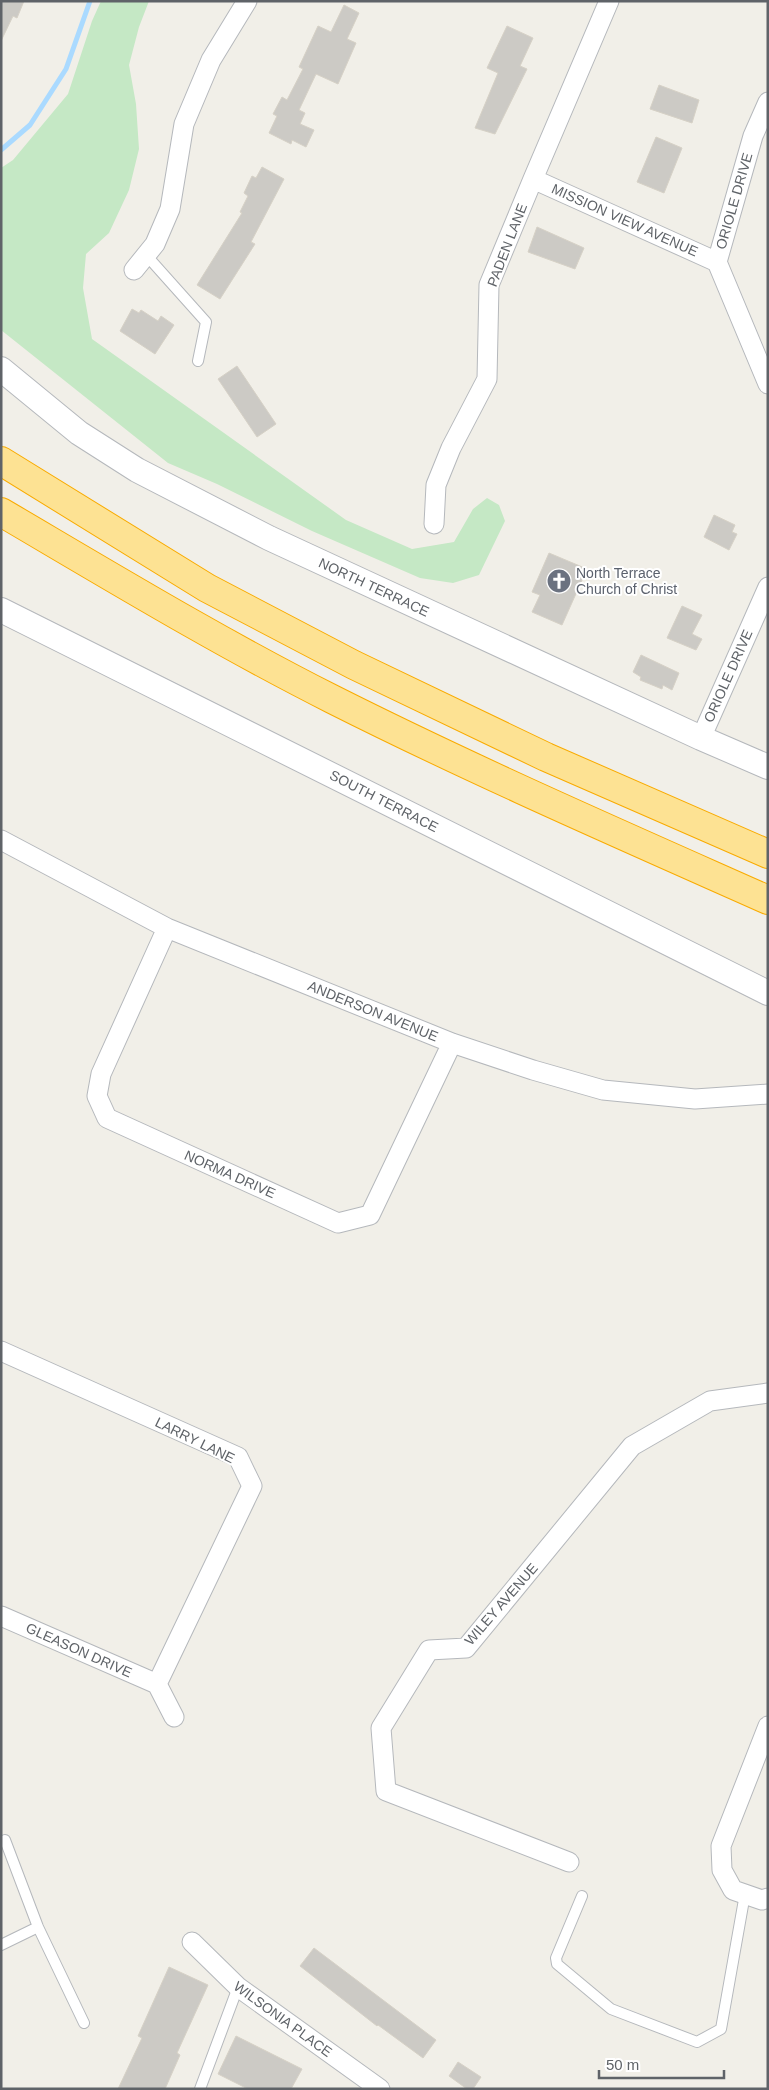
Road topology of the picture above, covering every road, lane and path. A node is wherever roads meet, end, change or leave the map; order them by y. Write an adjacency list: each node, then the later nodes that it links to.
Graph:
1 (247, 1): 5 (street)
2 (609, 1): 4 (street, PADEN LANE)
3 (768, 102): 6 (street, ORIOLE DRIVE)
4 (533, 179): 6 (street, MISSION VIEW AVENUE); 13 (street, PADEN LANE)
5 (147, 256): 7 (street); 8 (lane)
6 (717, 262): 10 (street, ORIOLE DRIVE)
7 (134, 270)
8 (198, 361)
9 (1, 369): 16 (street, NORTH TERRACE)
10 (768, 384)
11 (1, 461): 19 (highway)
12 (1, 512): 20 (highway)
13 (434, 524)
14 (768, 587): 16 (street, ORIOLE DRIVE)
15 (1, 610): 22 (street, SOUTH TERRACE)
16 (701, 738): 17 (street, NORTH TERRACE)
17 (768, 767)
18 (1, 840): 21 (street, ANDERSON AVENUE)
19 (768, 854)
20 (768, 900)
21 (167, 928): 23 (street, ANDERSON AVENUE); 23 (street, NORMA DRIVE)
22 (768, 993)
23 (452, 1043): 24 (street, ANDERSON AVENUE)
24 (768, 1094)
25 (1, 1351): 28 (street, LARRY LANE)
26 (768, 1393): 32 (street, WILEY AVENUE)
27 (1, 1616): 28 (street, GLEASON DRIVE)
28 (157, 1684): 29 (street)
29 (174, 1717)
30 (768, 1726): 33 (street)
31 (5, 1840): 36 (lane)
32 (569, 1862)
33 (744, 1894): 34 (lane); 35 (street)
34 (582, 1896)
35 (768, 1898)
36 (38, 1927): 38 (lane); 40 (lane)
37 (192, 1942): 39 (street, WILSONIA PLACE)
38 (1, 1945)
39 (238, 1987): 41 (lane); 42 (street, WILSONIA PLACE)
40 (84, 2023)
41 (200, 2089)
42 (380, 2089)

